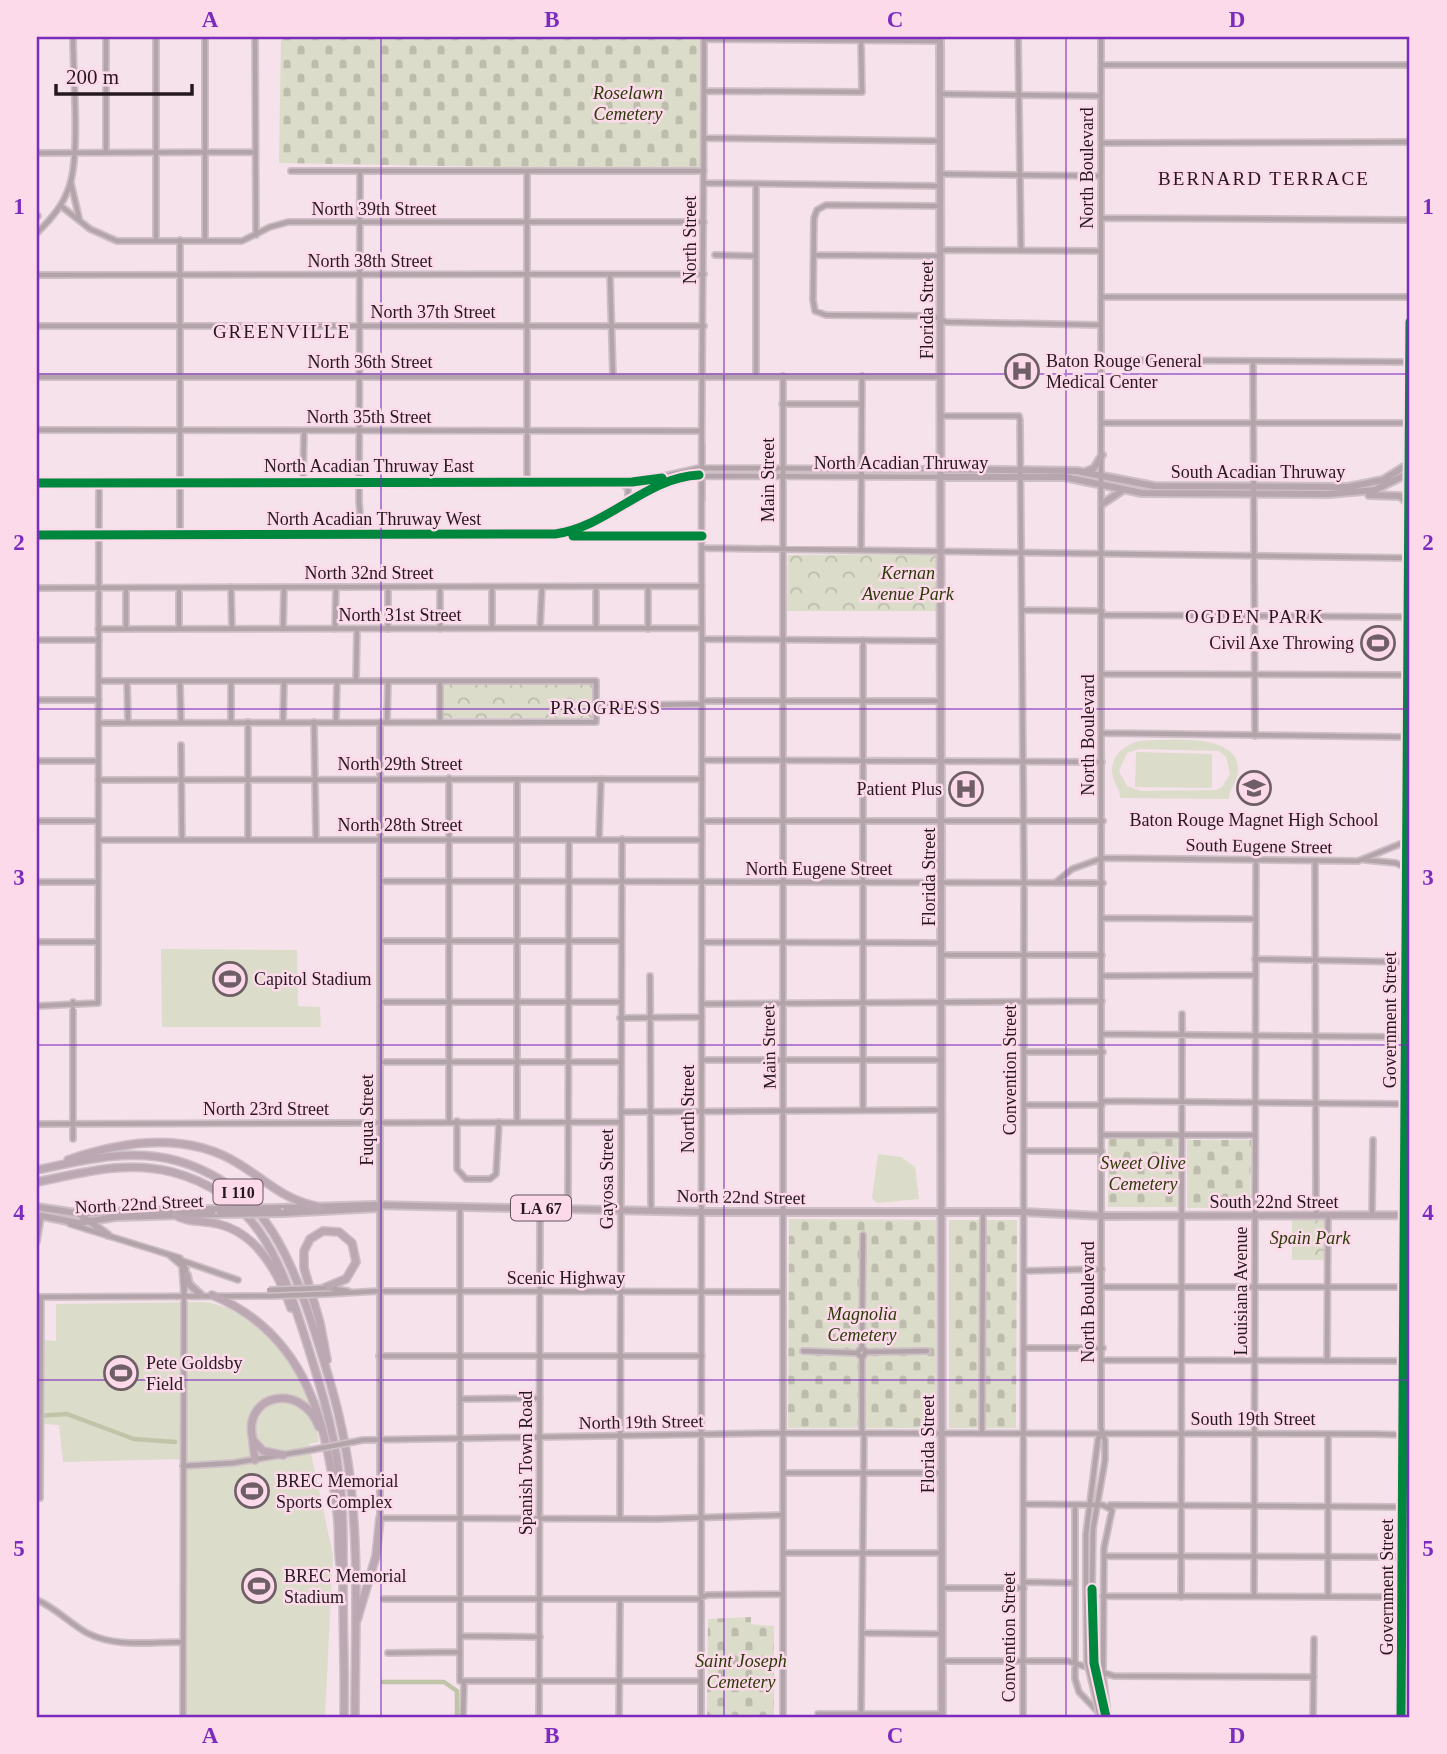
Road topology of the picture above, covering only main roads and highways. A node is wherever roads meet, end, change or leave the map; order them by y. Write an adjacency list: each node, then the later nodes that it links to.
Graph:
1 (940, 39): 10 (main road, Florida Street)
2 (1410, 322): 3 (main road, Government Street)
3 (1410, 332): 4 (main road, Government Street)
4 (1410, 362): 5 (main road, Government Street)
5 (1409, 423): 6 (main road, Government Street)
6 (1410, 437): 8 (main road, Government Street)
7 (1102, 455): 9 (main road)
8 (1410, 463): 12 (main road, Government Street); 16 (main road, South Acadian Thruway)
9 (1085, 472): 11 (main road, North Acadian Thruway); 13 (main road, North Acadian Thruway)
10 (941, 473): 11 (main road, North Acadian Thruway); 35 (main road, Florida Street)
11 (1021, 473): 14 (main road, North Acadian Thruway)
12 (1410, 473): 17 (main road, South Acadian Thruway); 19 (main road, Government Street)
13 (1102, 476): 16 (main road, South Acadian Thruway)
14 (1102, 485): 15 (main road, South Acadian Thruway)
15 (1123, 489): 16 (main road, South Acadian Thruway); 18 (main road)
16 (1254, 490): 17 (main road, South Acadian Thruway)
17 (1364, 493): 19 (main road)
18 (1102, 504)
19 (1409, 504): 20 (main road, Government Street)
20 (1409, 558): 21 (main road, Government Street)
21 (1409, 715): 22 (main road, Government Street)
22 (1409, 776): 23 (main road, Government Street)
23 (1408, 840): 24 (main road, Government Street)
24 (1408, 929): 25 (main road, Government Street)
25 (1408, 989): 26 (main road, Government Street)
26 (1408, 1087): 29 (main road, Government Street)
27 (38, 1170): 31 (highway); 49 (highway, I 110)
28 (37, 1182): 48 (highway, I 110)
29 (1407, 1183): 38 (main road, Government Street)
30 (37, 1207): 36 (main road, LA 67)
31 (319, 1207): 32 (main road, North 22nd Street / LA 67); 33 (main road, North 22nd Street / LA 67)
32 (380, 1208): 33 (main road, North 22nd Street / LA 67); 35 (main road, North 22nd Street / LA 67)
33 (281, 1210): 34 (main road, North 22nd Street / LA 67, bridge)
34 (218, 1212): 36 (main road, North 22nd Street / LA 67); 37 (main road, North 22nd Street / LA 67)
35 (942, 1212): 40 (main road, North 22nd Street / LA 67); 61 (main road, Florida Street)
36 (76, 1213): 42 (main road)
37 (175, 1215): 41 (main road, North 22nd Street / LA 67); 48 (highway)
38 (1405, 1215): 40 (main road, South 22nd Street / LA 67); 44 (main road, Government Street)
39 (39, 1216): 42 (main road, North 22nd Street / LA 67)
40 (1101, 1216)
41 (109, 1218): 42 (main road, North 22nd Street / LA 67); 42 (main road)
42 (91, 1221)
43 (187, 1275): 46 (main road)
44 (1407, 1287): 50 (main road, Government Street)
45 (325, 1291): 49 (highway)
46 (201, 1295)
47 (212, 1295): 53 (highway)
48 (309, 1350): 58 (highway, I 110)
49 (328, 1375): 60 (highway, I 110)
50 (1408, 1435): 55 (main road, Government Street)
51 (252, 1437): 52 (highway); 53 (highway); 54 (highway)
52 (283, 1455)
53 (327, 1457): 58 (highway)
54 (255, 1460)
55 (1406, 1516): 57 (main road, Government Street)
56 (380, 1518): 60 (highway)
57 (1405, 1552): 59 (main road, Government Street)
58 (343, 1578): 62 (highway, I 110)
59 (1405, 1595): 64 (main road, Government Street)
60 (355, 1634): 63 (highway, I 110)
61 (942, 1716)
62 (344, 1717)
63 (355, 1717)
64 (1401, 1717)

